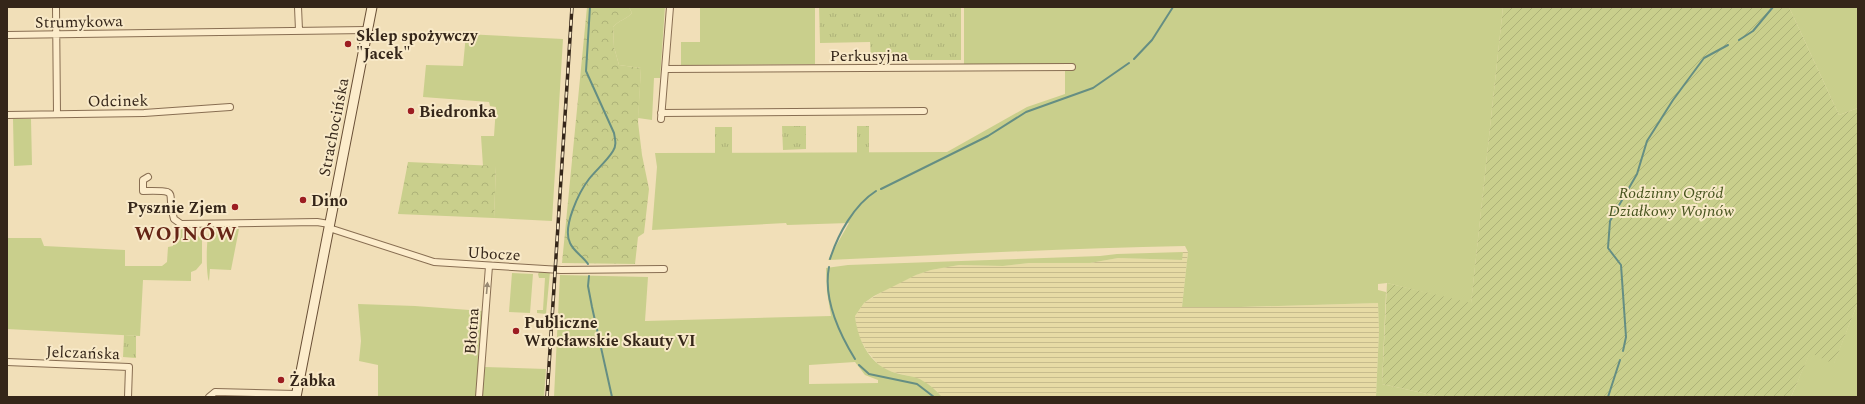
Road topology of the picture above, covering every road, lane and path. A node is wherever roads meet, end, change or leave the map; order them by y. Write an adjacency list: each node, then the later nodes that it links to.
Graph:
1 (56, 7): 7 (street)
2 (298, 7): 5 (street)
3 (372, 7): 6 (main road, Strachocińska)
4 (670, 7): 10 (street)
5 (299, 30): 6 (street, Strumykowa); 7 (street, Strumykowa)
6 (367, 30): 16 (main road, Strachocińska)
7 (56, 34): 8 (street, Strumykowa); 13 (street)
8 (7, 35)
9 (1072, 67): 10 (street, Perkusyjna)
10 (665, 69): 12 (street)
11 (230, 107): 13 (street, Odcinek)
12 (924, 111)
13 (57, 114): 14 (street, Odcinek)
14 (7, 115)
15 (148, 177): 16 (street, Ubocze)
16 (329, 226): 17 (street, Ubocze); 20 (main road, Strachocińska)
17 (489, 266): 18 (street, Ubocze); 23 (street, Błotna, one-way to 17)
18 (664, 269)
19 (7, 362): 21 (street, Jelczańska)
20 (296, 395): 22 (street, Strachocińska)
21 (128, 397)
22 (209, 397)
23 (479, 397)

